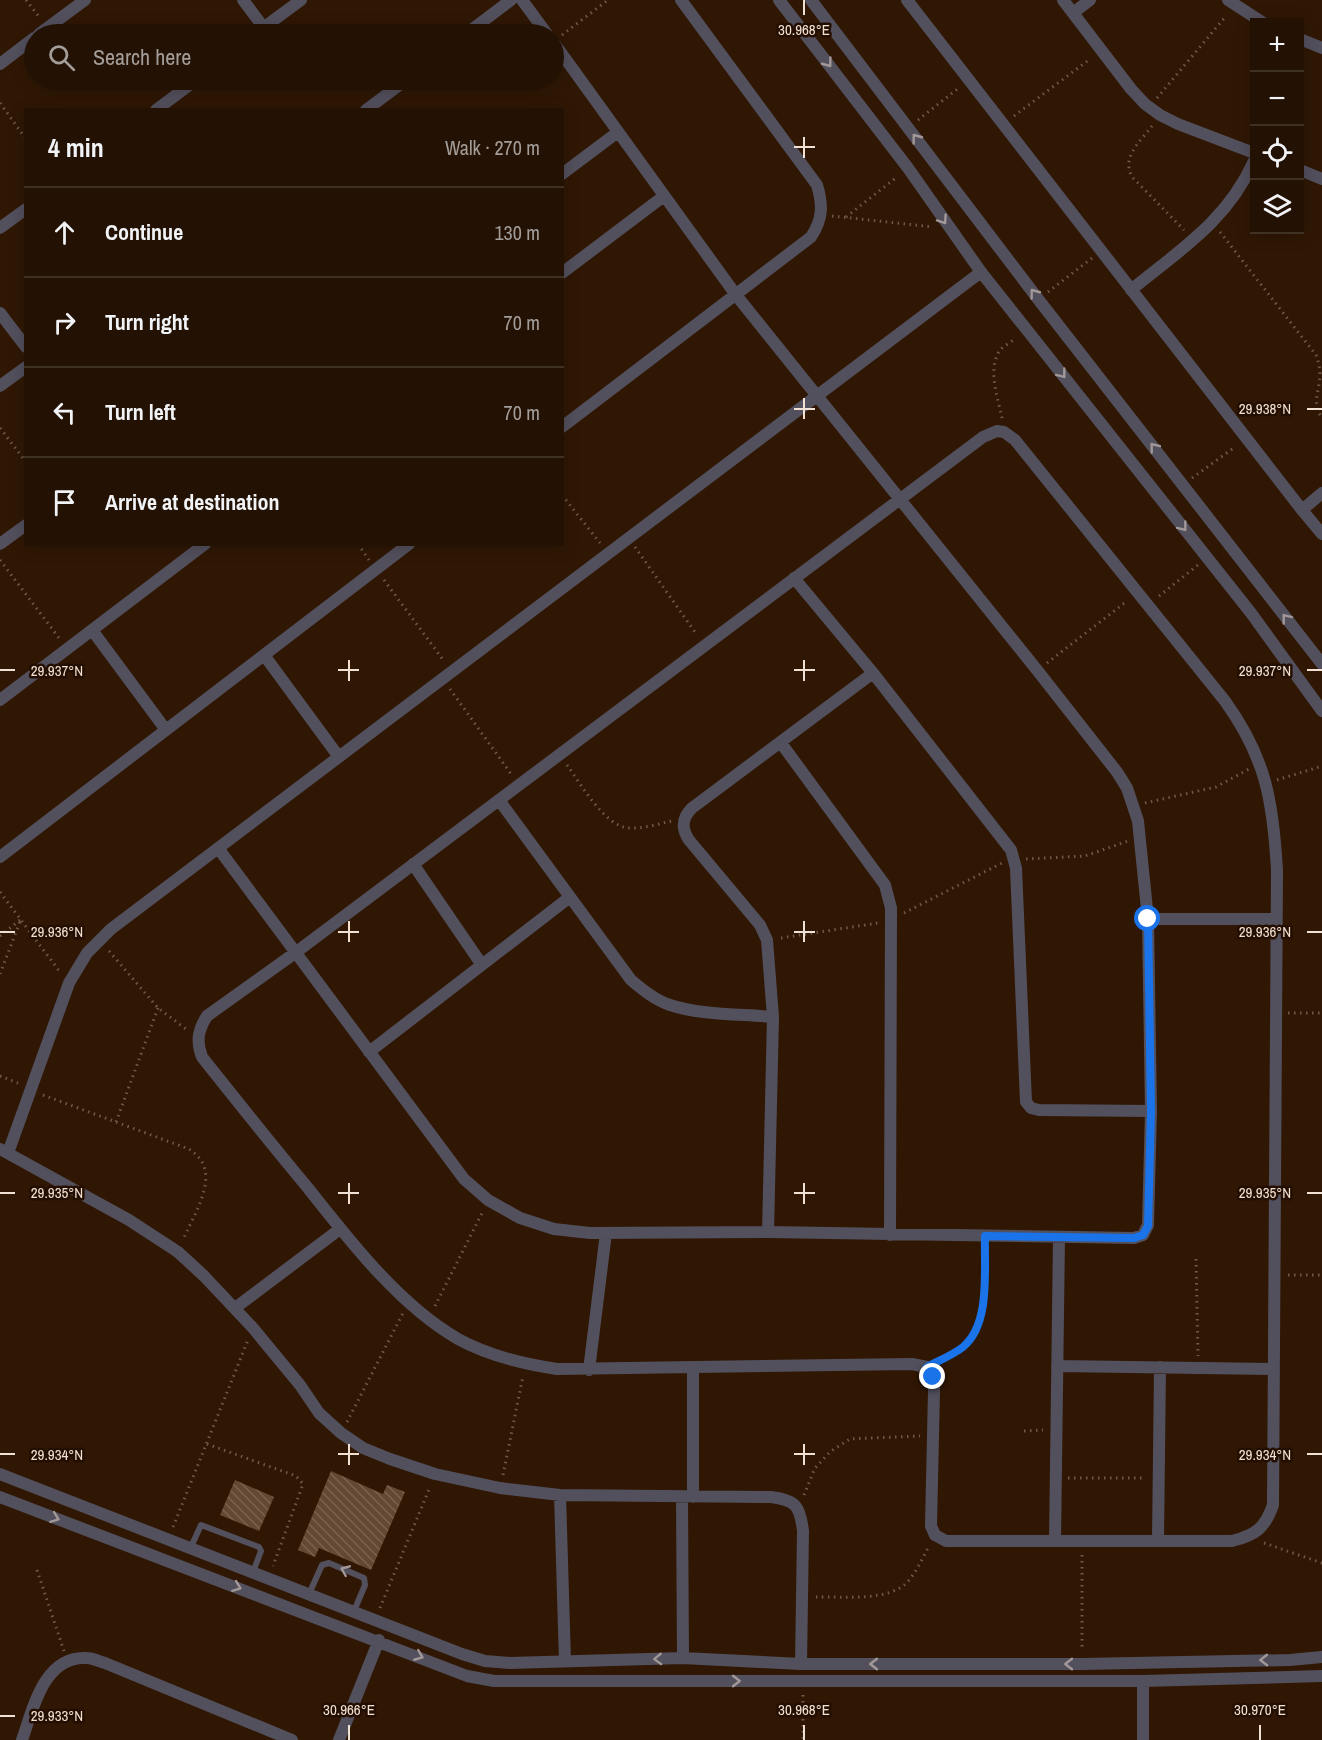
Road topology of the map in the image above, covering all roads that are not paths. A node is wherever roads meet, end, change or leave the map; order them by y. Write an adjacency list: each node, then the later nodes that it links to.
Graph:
1 (85, 0): 15 (street)
2 (243, 0): 16 (street)
3 (301, 0): 17 (street)
4 (511, 0): 18 (street)
5 (522, 0): 19 (street)
6 (681, 0): 41 (street)
7 (779, 0): 39 (street, one-way to 39)
8 (811, 0): 59 (street, one-way to 8)
9 (907, 0): 40 (street)
10 (1063, 0): 13 (street)
11 (1090, 0): 13 (street)
12 (1232, 2): 14 (street)
13 (1073, 13): 30 (street)
14 (1256, 18)
15 (52, 24)
16 (255, 24)
17 (268, 24)
18 (479, 24)
19 (540, 24)
20 (1304, 41): 22 (street)
21 (24, 46): 24 (street)
22 (1322, 48)
23 (564, 56): 29 (street)
24 (0, 64)
25 (183, 90): 27 (street)
26 (393, 90): 28 (street)
27 (159, 108)
28 (369, 108)
29 (618, 132): 32 (street); 35 (street)
30 (1250, 151)
31 (1250, 170): 40 (street)
32 (564, 172)
33 (1304, 172): 34 (street)
34 (1322, 179)
35 (664, 196): 38 (street); 41 (street)
36 (24, 210): 37 (street)
37 (0, 228)
38 (564, 271)
39 (981, 272): 46 (street); 62 (street, one-way to 62)
40 (1131, 290): 50 (street)
41 (736, 295): 46 (street); 47 (street)
42 (0, 314): 43 (street)
43 (24, 344)
44 (24, 368): 45 (street)
45 (0, 386)
46 (817, 396): 49 (street); 65 (street)
47 (564, 425)
48 (1322, 493): 50 (street)
49 (900, 499): 56 (street); 71 (street); 72 (street)
50 (1302, 510): 52 (street)
51 (24, 526): 53 (street)
52 (1322, 534)
53 (0, 544)
54 (202, 546): 57 (street)
55 (406, 546): 58 (street)
56 (794, 578): 60 (street); 66 (street)
57 (92, 630): 61 (street); 63 (street)
58 (264, 655): 63 (street); 65 (street)
59 (1322, 664)
60 (873, 673): 64 (street); 77 (street)
61 (0, 700)
62 (1322, 711)
63 (166, 730): 68 (street)
64 (781, 743): 75 (street); 82 (street)
65 (339, 757): 67 (street)
66 (499, 800): 69 (street); 70 (street)
67 (218, 848): 73 (street); 78 (street)
68 (0, 857)
69 (413, 864): 73 (street); 74 (street)
70 (570, 897): 74 (street); 75 (street)
71 (1148, 919): 72 (street); 77 (street)
72 (1276, 919): 88 (street)
73 (295, 953): 76 (street); 79 (street)
74 (482, 965): 76 (street)
75 (772, 1017): 80 (street)
76 (369, 1052): 81 (street)
77 (1151, 1111): 83 (street)
78 (4, 1151): 84 (street)
79 (340, 1229): 84 (street); 89 (street)
80 (768, 1232): 81 (street); 82 (street)
81 (606, 1233): 89 (street)
82 (890, 1235): 83 (street)
83 (1059, 1237): 85 (street)
84 (235, 1308): 91 (street)
85 (1057, 1366): 86 (street); 96 (street)
86 (1160, 1367): 88 (street); 97 (street)
87 (693, 1368): 89 (street); 93 (street); 96 (street)
88 (1274, 1369): 97 (street)
89 (589, 1370)
90 (0, 1474): 94 (street)
91 (560, 1495): 93 (street); 106 (street)
92 (0, 1497): 95 (street, one-way to 95)
93 (687, 1497): 104 (street); 107 (street)
94 (90, 1508): 95 (street); 98 (street)
95 (81, 1528): 102 (street, one-way to 102)
96 (1055, 1541): 97 (street)
97 (1158, 1542)
98 (191, 1547): 99 (street); 99 (lane)
99 (253, 1572): 100 (street)
100 (309, 1594): 101 (street); 101 (lane, one-way to 100)
101 (354, 1611): 106 (street)
102 (379, 1640): 110 (street, one-way to 110); 113 (street)
103 (1322, 1657): 105 (street)
104 (683, 1658): 106 (street, one-way to 106); 107 (street)
105 (1290, 1660): 107 (street, one-way to 107); 109 (street)
106 (565, 1662)
107 (801, 1664)
108 (1322, 1676): 109 (street)
109 (1291, 1678): 110 (street)
110 (1143, 1681): 114 (street)
111 (22, 1740): 112 (street)
112 (292, 1740)
113 (339, 1740)
114 (1143, 1740)

